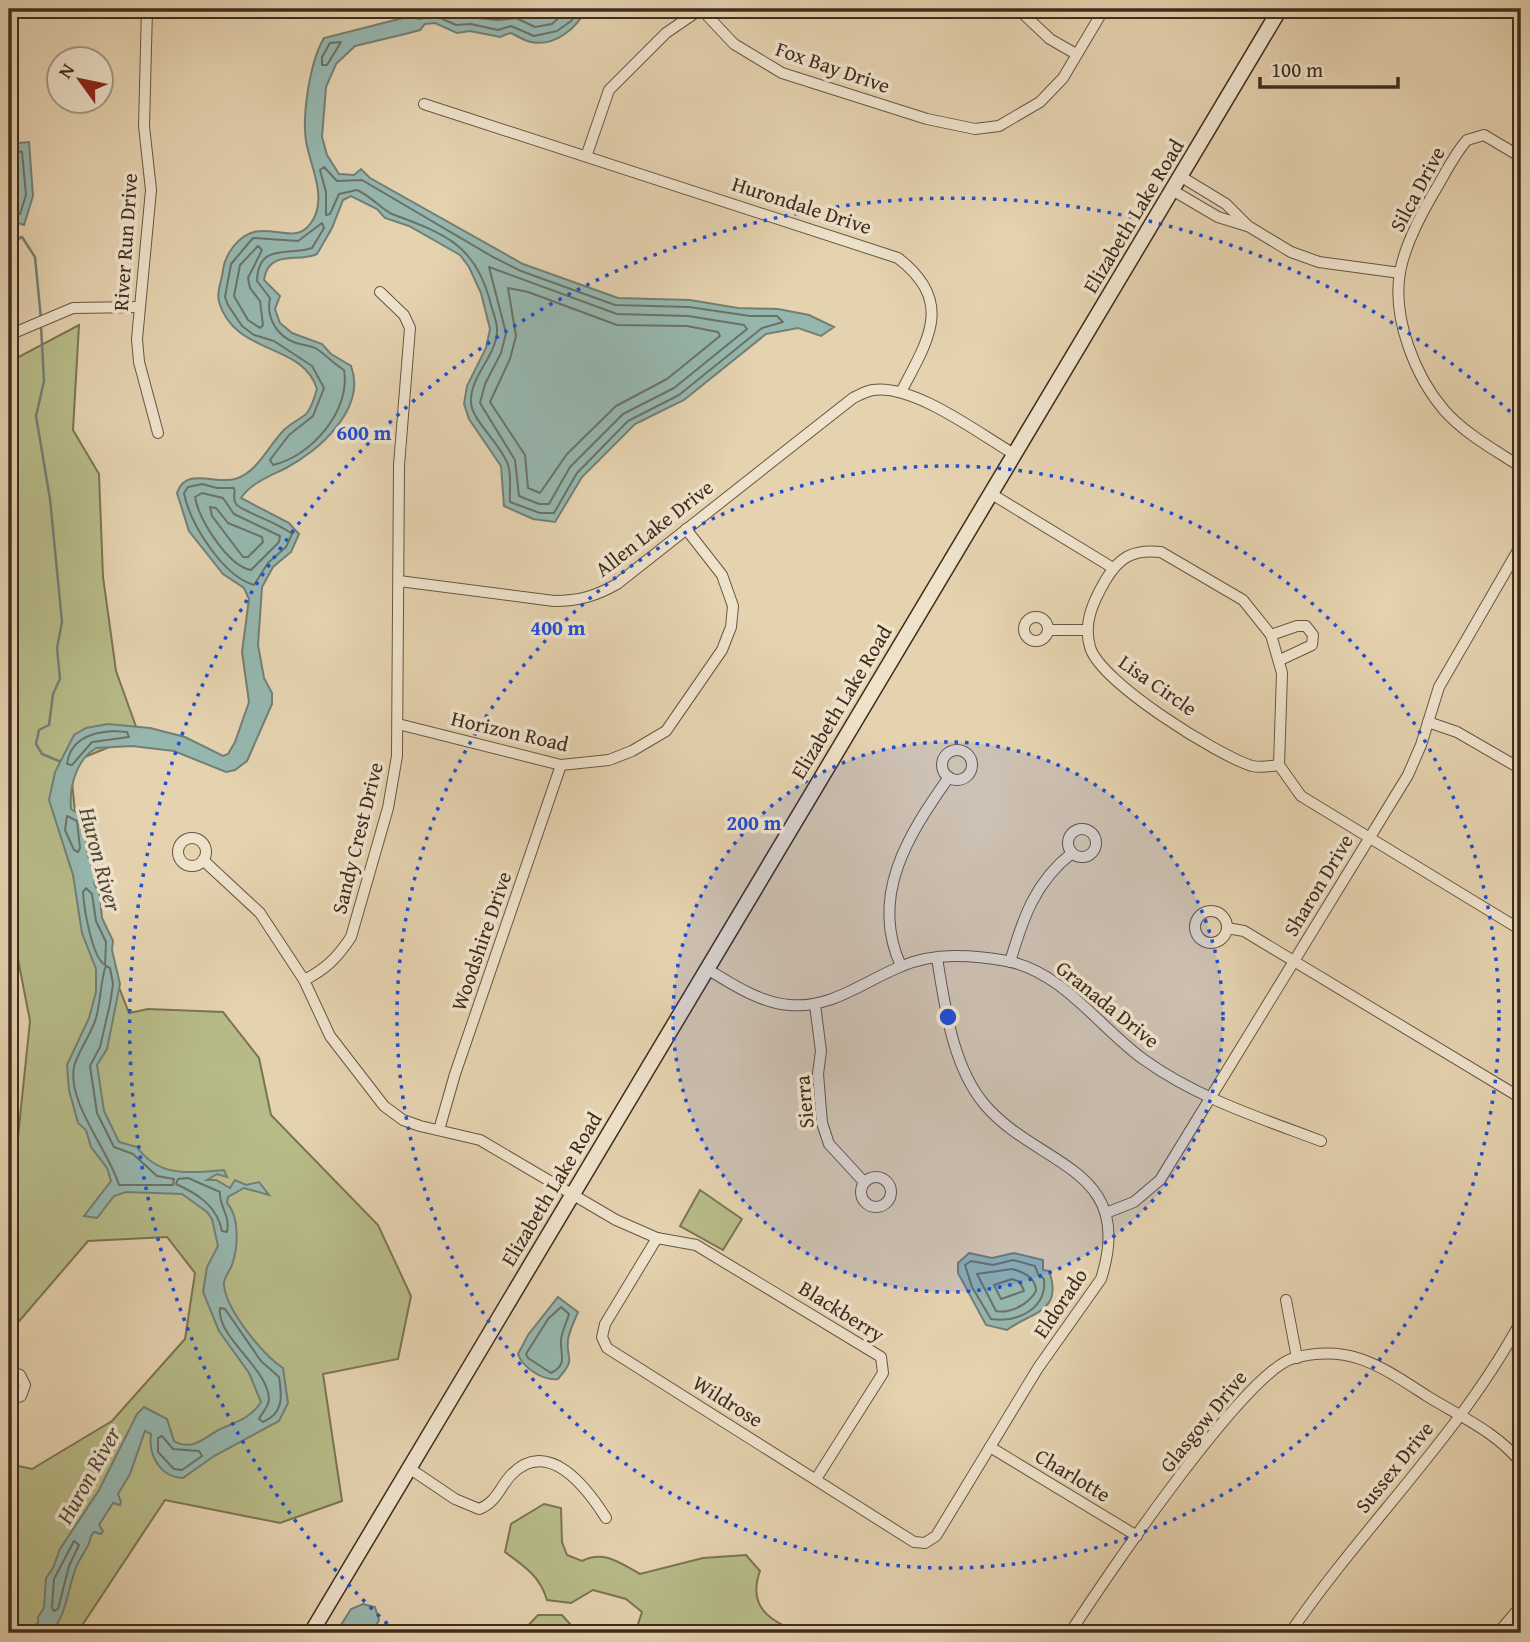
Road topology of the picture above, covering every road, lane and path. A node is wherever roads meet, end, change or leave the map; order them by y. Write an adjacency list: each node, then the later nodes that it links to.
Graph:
1 (147, 9): 15 (street, River Run Drive)
2 (701, 9): 6 (street, Fox Bay Drive); 8 (street, Fox Bay Drive)
3 (1018, 9): 6 (street)
4 (1104, 9): 6 (street, Fox Bay Drive)
5 (1280, 9): 10 (street, Elizabeth Lake Road)
6 (1076, 54)
7 (424, 104): 8 (street, Hurondale Drive)
8 (587, 154): 17 (street, Hurondale Drive)
9 (1521, 157): 13 (street, Silca Drive)
10 (1180, 176): 11 (street, Elizabeth Lake Road); 12 (street)
11 (1172, 190): 12 (street); 19 (street, Elizabeth Lake Road)
12 (1248, 226): 13 (street)
13 (1400, 274): 20 (street, Silca Drive)
14 (380, 292): 25 (street, Sandy Crest Drive)
15 (139, 307): 16 (street); 18 (street, River Run Drive)
16 (9, 335)
17 (901, 392): 19 (street); 22 (street, Allen Lake Drive)
18 (158, 433)
19 (1014, 454): 21 (street, Elizabeth Lake Road)
20 (1521, 467)
21 (990, 493): 24 (street); 45 (street, Elizabeth Lake Road)
22 (686, 529): 25 (street, Allen Lake Drive); 32 (street, Horizon Road)
23 (1521, 545): 30 (street, Sharon Drive)
24 (1113, 568): 27 (street); 28 (street)
25 (398, 581): 31 (street, Sandy Crest Drive)
26 (1048, 629): 27 (street)
27 (1087, 630): 33 (street, Lisa Circle)
28 (1271, 635): 29 (street); 29 (street)
29 (1280, 660): 33 (street)
30 (1428, 722): 34 (street); 36 (street, Sharon Drive)
31 (398, 724): 32 (street, Horizon Road); 46 (street, Sandy Crest Drive)
32 (561, 765): 50 (street, Woodshire Drive)
33 (1279, 765): 36 (street)
34 (1521, 769)
35 (949, 777): 44 (street)
36 (1369, 838): 40 (street); 42 (street, Sharon Drive)
37 (1072, 853): 43 (street)
38 (203, 860): 46 (street)
39 (1227, 928): 42 (street)
40 (1521, 930)
41 (937, 958): 43 (street, Granada Drive); 44 (street, Granada Drive); 54 (street, Eldorado)
42 (1295, 961): 48 (street); 49 (street, Sharon Drive)
43 (1010, 962): 49 (street, Granada Drive)
44 (901, 966): 47 (street, Granada Drive)
45 (707, 969): 47 (street, Granada Drive); 53 (street, Elizabeth Lake Road)
46 (304, 980): 50 (street)
47 (815, 1005): 52 (street, Sierra)
48 (1521, 1098)
49 (1212, 1099): 51 (street, Granada Drive); 54 (street, Sharon Drive)
50 (439, 1130): 53 (street)
51 (1321, 1142)
52 (864, 1182)
53 (572, 1195): 55 (street); 64 (street, Elizabeth Lake Road)
54 (1106, 1213): 62 (street, Eldorado)
55 (657, 1238): 65 (street, Wildrose); 65 (street, Blackberry)
56 (1286, 1300): 58 (street)
57 (1521, 1321): 61 (street, Sussex Drive)
58 (1297, 1358): 61 (street, Glasgow Drive); 68 (street, Glasgow Drive)
59 (9, 1371): 60 (street)
60 (9, 1400)
61 (1461, 1416): 63 (street, Glasgow Drive); 72 (street, Sussex Drive)
62 (990, 1447): 67 (street, Eldorado); 68 (street, Charlotte)
63 (1521, 1463)
64 (409, 1468): 66 (street); 70 (street, Elizabeth Lake Road)
65 (816, 1479): 67 (street, Wildrose)
66 (606, 1518)
67 (936, 1536)
68 (1137, 1536): 71 (street, Glasgow Drive)
69 (1521, 1605): 73 (street)
70 (311, 1633)
71 (1070, 1633)
72 (1290, 1633)
73 (1498, 1633)

